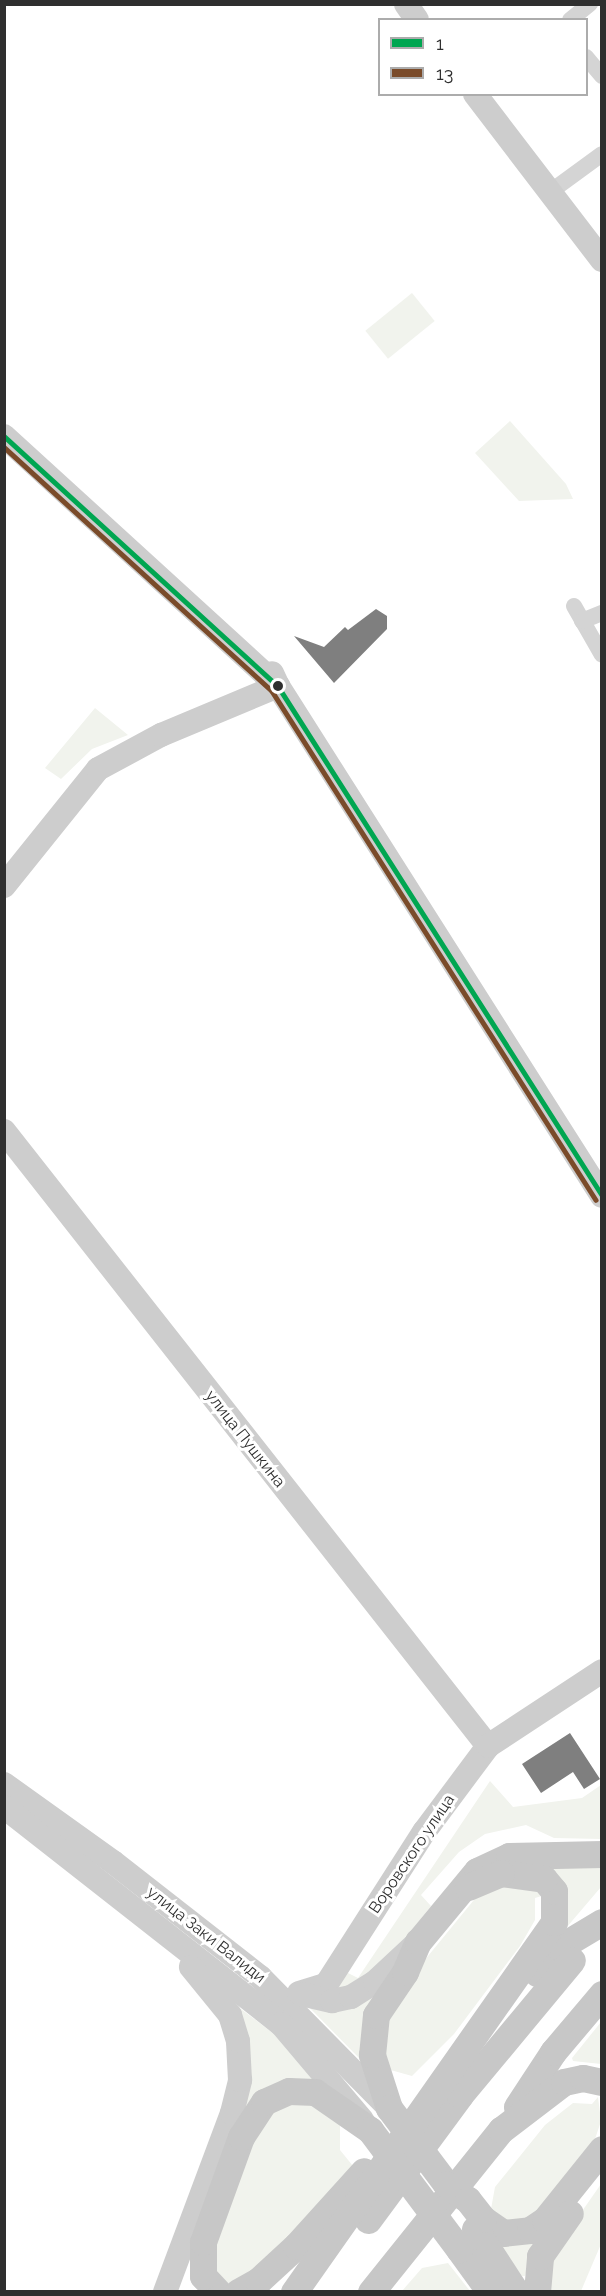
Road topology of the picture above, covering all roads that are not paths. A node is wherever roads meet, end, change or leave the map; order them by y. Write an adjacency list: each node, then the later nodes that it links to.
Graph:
1 (406, 4): 3 (street)
2 (590, 4): 4 (street)
3 (416, 18)
4 (572, 18)
5 (588, 59): 6 (street)
6 (602, 76)
7 (477, 96): 9 (street)
8 (602, 154): 9 (street)
9 (550, 192): 10 (street)
10 (602, 260)
11 (4, 423): 17 (street)
12 (4, 436): 17 (street)
13 (574, 606): 15 (street)
14 (602, 613): 15 (street)
15 (582, 621): 16 (street)
16 (602, 655)
17 (279, 686): 18 (street); 20 (street)
18 (4, 886)
19 (4, 1131): 22 (street, улица Пушкина)
20 (602, 1196)
21 (602, 1671): 22 (street)
22 (488, 1746): 31 (street, Воровского улица)
23 (4, 1784): 30 (street, улица Заки Валиди)
24 (4, 1807): 27 (street, улица Заки Валиди)
25 (602, 1854): 26 (main road)
26 (468, 1887): 29 (main road); 35 (main road)
27 (141, 1916): 36 (street, улица Заки Валиди); 42 (street)
28 (602, 1923): 35 (main road); 45 (main road)
29 (418, 1942): 31 (street); 34 (main road)
30 (260, 1977): 31 (street); 34 (street, улица Заки Валиди)
31 (299, 1993)
32 (602, 1994): 37 (main road)
33 (602, 2082): 37 (main road)
34 (375, 2083): 40 (main road, bridge)
35 (431, 2095): 41 (main road); 44 (main road)
36 (349, 2112): 40 (main road, bridge); 43 (main road)
37 (501, 2130): 46 (main road)
38 (602, 2149): 40 (main road)
39 (602, 2174): 49 (main road)
40 (472, 2233): 47 (main road); 48 (main road)
41 (244, 2290)
42 (165, 2292)
43 (218, 2292)
44 (294, 2292)
45 (310, 2292)
46 (371, 2292)
47 (490, 2292)
48 (516, 2292)
49 (537, 2292)

